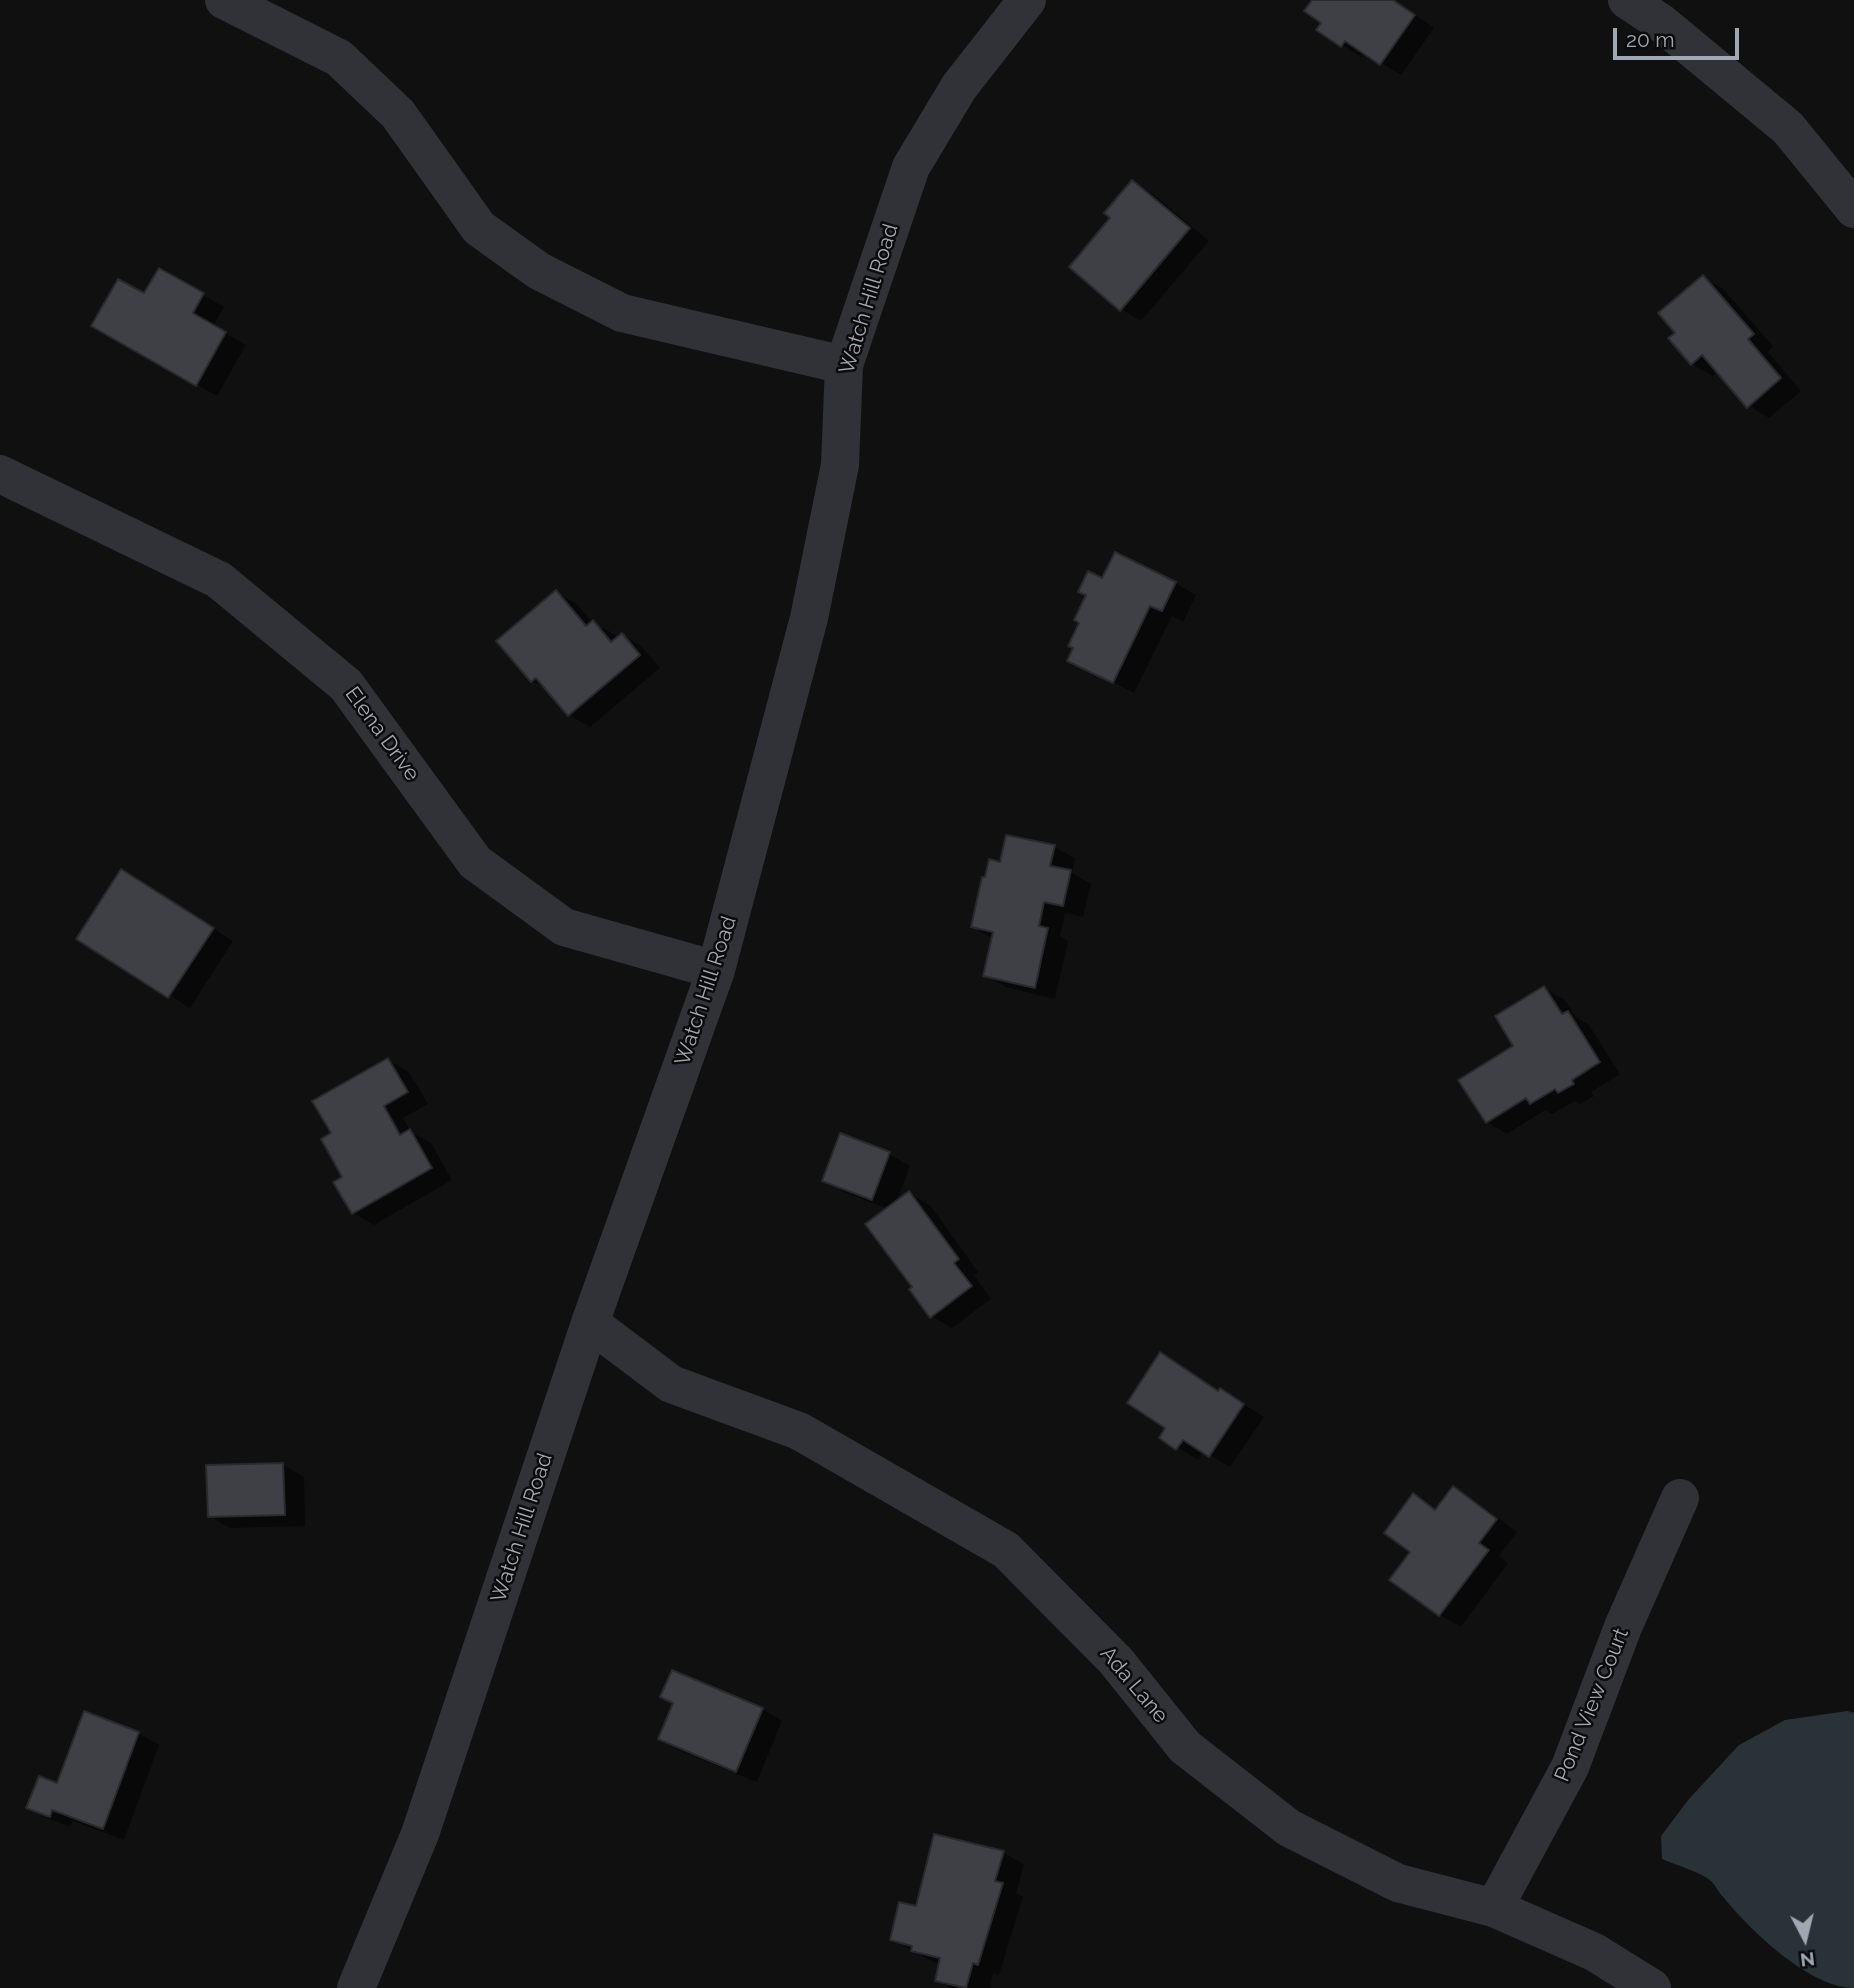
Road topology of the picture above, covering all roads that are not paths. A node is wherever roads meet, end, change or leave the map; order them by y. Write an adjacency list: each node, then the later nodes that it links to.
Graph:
1 (224, 0): 5 (street)
2 (1027, 0): 5 (street, Watch Hill Road)
3 (1627, 0): 4 (street)
4 (1854, 209)
5 (844, 365): 7 (street, Watch Hill Road)
6 (0, 474): 7 (street, Elena Drive)
7 (716, 970): 8 (street, Watch Hill Road)
8 (590, 1323): 10 (street, Ada Lane); 11 (street, Watch Hill Road)
9 (1680, 1498): 10 (street, Pond View Court)
10 (1494, 1908): 12 (street, Ada Lane)
11 (356, 1988)
12 (1652, 1988)

